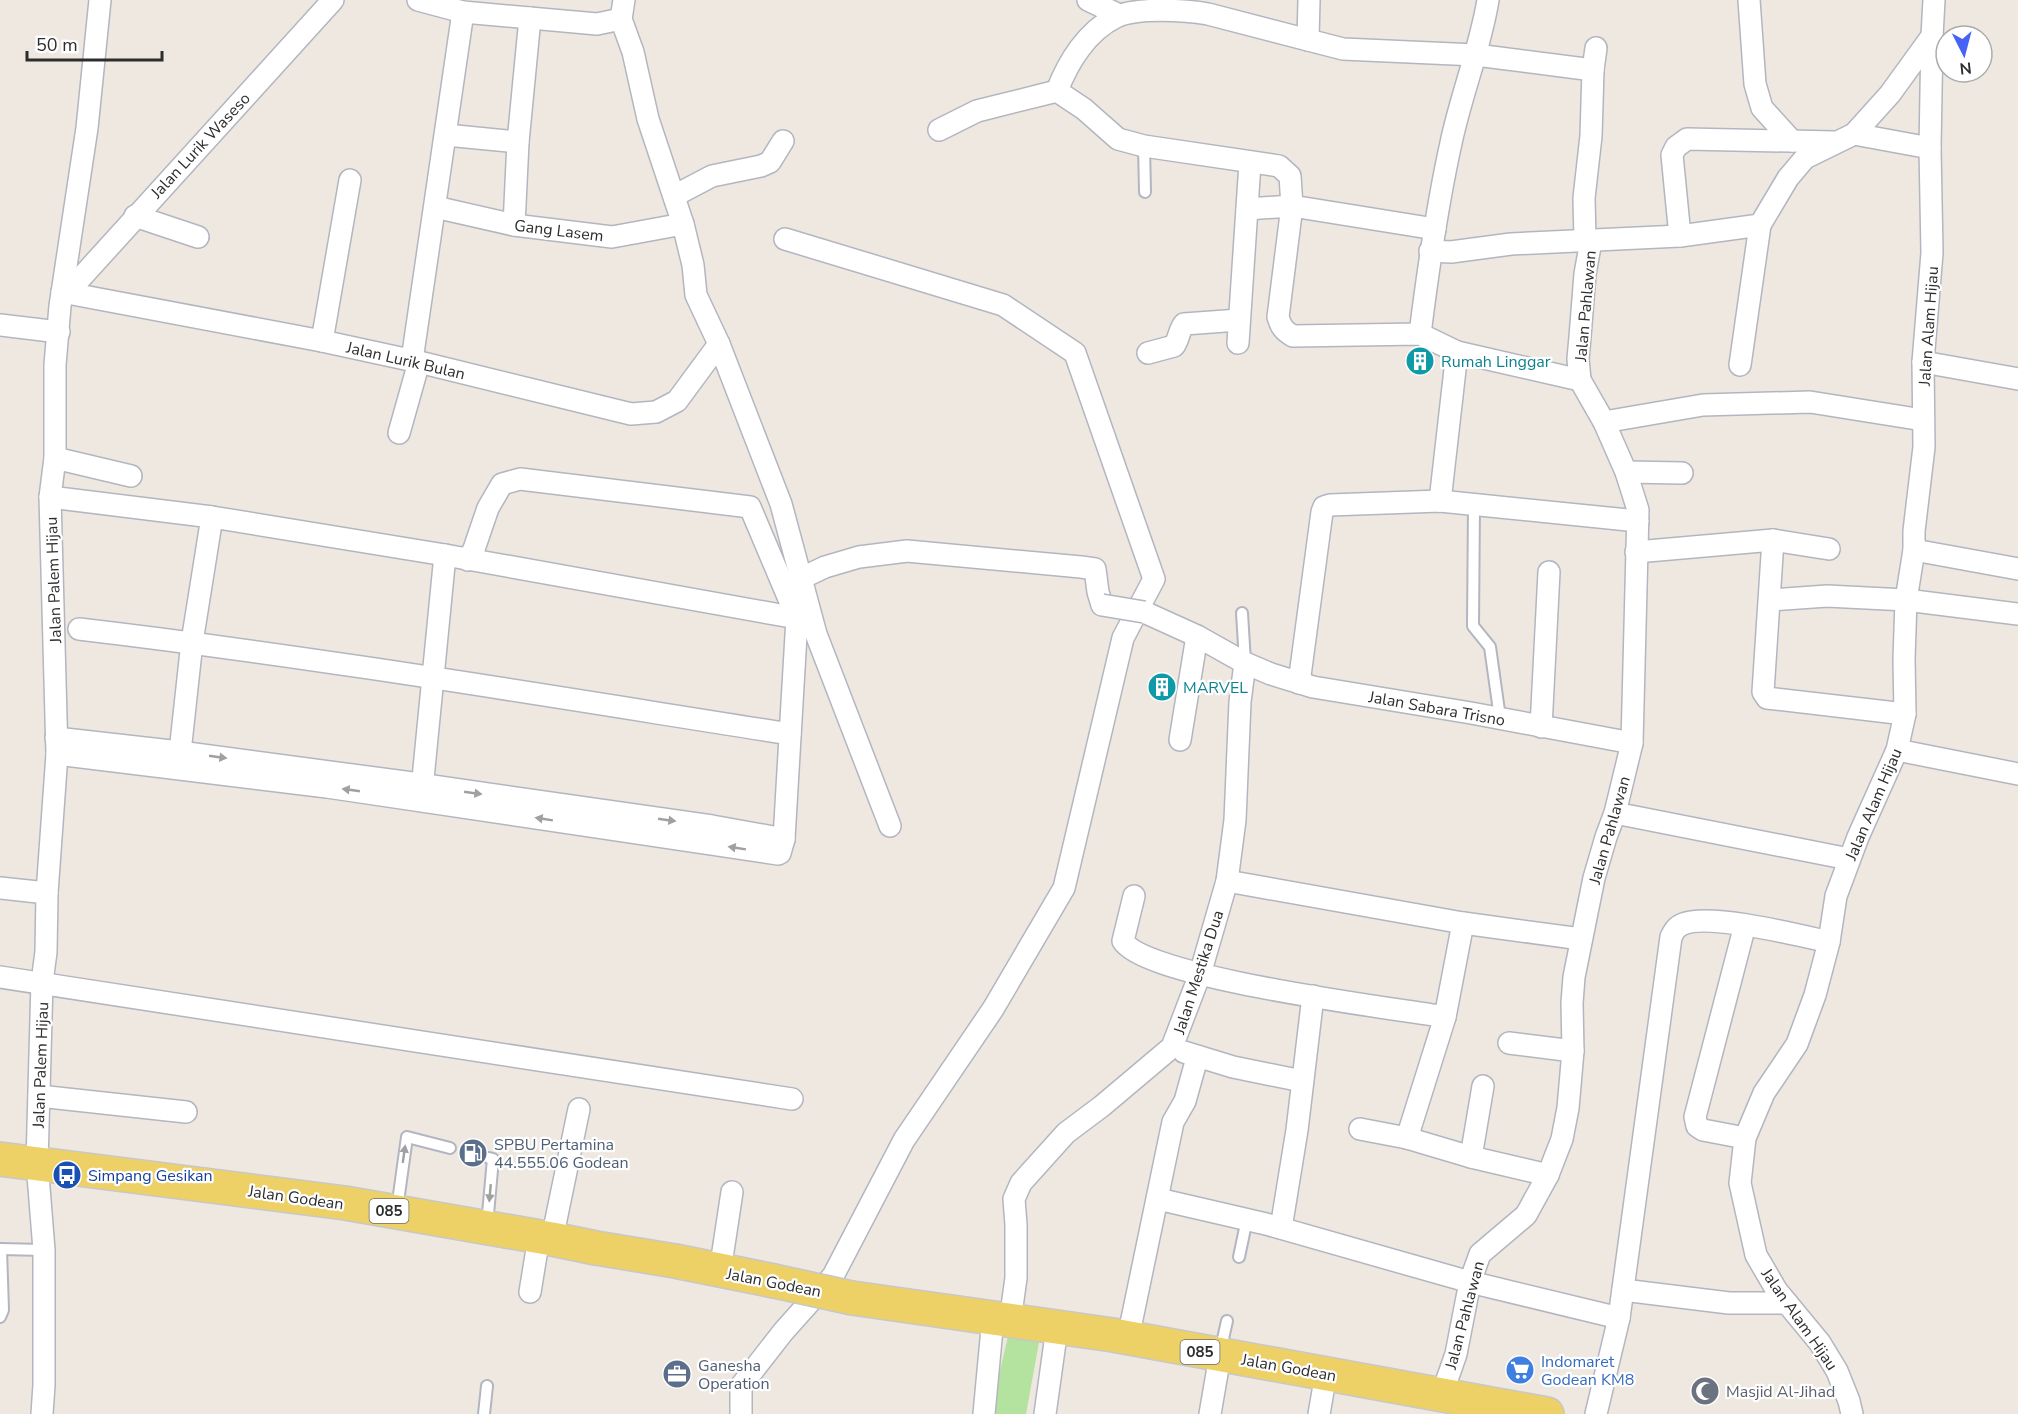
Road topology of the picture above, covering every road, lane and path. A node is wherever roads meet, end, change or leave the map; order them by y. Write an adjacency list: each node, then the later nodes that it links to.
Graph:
1 (99, 0): 44 (street, Jalan Palem Hijau)
2 (333, 0): 34 (street, Jalan Lurik Waseso)
3 (418, 0): 10 (street)
4 (1088, 0): 11 (street)
5 (1309, 0): 14 (street)
6 (1488, 0): 16 (street)
7 (1749, 0): 23 (street)
8 (1934, 0): 13 (street, Jalan Alam Hijau)
9 (622, 10): 12 (street); 30 (street)
10 (463, 12): 12 (street); 20 (street)
11 (1119, 15): 14 (street); 18 (street)
12 (530, 18): 24 (street)
13 (1932, 36): 21 (street); 26 (street, Jalan Alam Hijau)
14 (1308, 40): 16 (street)
15 (1596, 48): 17 (street, Jalan Pahlawan)
16 (1476, 55): 17 (street); 38 (street)
17 (1593, 70): 42 (street, Jalan Pahlawan)
18 (1057, 91): 19 (street); 25 (street)
19 (939, 130)
20 (446, 135): 24 (street); 32 (street)
21 (1845, 138): 23 (street); 26 (street); 37 (street)
22 (783, 141): 30 (street)
23 (1792, 141): 39 (street)
24 (518, 142): 36 (street)
25 (1144, 146): 27 (street); 29 (lane)
26 (1929, 147): 55 (street, Jalan Alam Hijau)
27 (1250, 163): 31 (street); 33 (street)
28 (350, 180): 49 (street)
29 (1145, 192)
30 (674, 196): 35 (street)
31 (1292, 206): 33 (street); 38 (street); 48 (street)
32 (435, 207): 36 (street, Gang Lasem); 54 (street)
33 (1247, 209): 45 (street)
34 (135, 216): 40 (street); 44 (street, Jalan Lurik Waseso)
35 (683, 224): 36 (street, Gang Lasem); 51 (street)
36 (514, 225)
37 (1760, 225): 39 (street); 56 (street)
38 (1435, 229): 43 (street)
39 (1680, 236): 42 (street)
40 (198, 237)
41 (785, 239): 164 (street)
42 (1588, 241): 43 (street); 58 (street, Jalan Pahlawan)
43 (1430, 251): 48 (street)
44 (65, 292): 47 (street, Jalan Palem Hijau); 49 (street, Jalan Lurik Bulan)
45 (1239, 320): 50 (street); 53 (street)
46 (0, 325): 47 (street)
47 (59, 332): 62 (street, Jalan Palem Hijau)
48 (1420, 334): 52 (street)
49 (322, 341): 54 (street, Jalan Lurik Bulan)
50 (1238, 343)
51 (719, 344): 54 (street, Jalan Lurik Bulan); 79 (street)
52 (1457, 352): 58 (street); 67 (street)
53 (1148, 353)
54 (416, 361): 61 (street)
55 (1923, 362): 57 (street); 59 (street, Jalan Alam Hijau)
56 (1740, 365)
57 (2018, 379)
58 (1580, 380): 60 (street, Jalan Pahlawan)
59 (1923, 420): 60 (street); 73 (street, Jalan Alam Hijau)
60 (1604, 422): 63 (street, Jalan Pahlawan)
61 (399, 433)
62 (55, 458): 65 (street); 66 (street, Jalan Palem Hijau)
63 (1626, 472): 64 (street); 70 (street, Jalan Pahlawan)
64 (1682, 473)
65 (131, 476)
66 (50, 497): 69 (street); 97 (street, Jalan Palem Hijau)
67 (1440, 501): 68 (street); 90 (street)
68 (1474, 505): 70 (street); 92 (lane)
69 (212, 517): 75 (street); 87 (street)
70 (1638, 521): 74 (street, Jalan Pahlawan)
71 (1773, 540): 72 (street); 74 (street); 80 (street)
72 (1829, 549)
73 (1914, 550): 77 (street); 81 (street, Jalan Alam Hijau)
74 (1636, 552): 96 (street, Jalan Pahlawan)
75 (445, 555): 76 (street); 89 (street)
76 (468, 560): 84 (street); 84 (street)
77 (2018, 569)
78 (1549, 572): 93 (street)
79 (802, 576): 86 (street, Jalan Sabara Trisno, bridge); 103 (street)
80 (1770, 600): 81 (street); 91 (street)
81 (1906, 600): 83 (street); 91 (street, Jalan Alam Hijau)
82 (1242, 613): 88 (lane)
83 (2018, 614)
84 (797, 618): 94 (street)
85 (80, 629): 87 (street)
86 (1197, 636): 88 (street, Jalan Sabara Trisno); 95 (street)
87 (192, 642): 89 (street); 99 (street)
88 (1245, 663): 90 (street, Jalan Sabara Trisno); 105 (street, Jalan Mestika Dua)
89 (433, 678): 94 (street); 101 (street)
90 (1299, 683): 92 (street, Jalan Sabara Trisno)
91 (1905, 714): 98 (street, Jalan Alam Hijau)
92 (1500, 718): 93 (street, Jalan Sabara Trisno)
93 (1541, 727): 96 (street, Jalan Sabara Trisno)
94 (790, 734): 101 (street)
95 (1180, 740)
96 (1632, 743): 102 (street, Jalan Pahlawan)
97 (56, 746): 99 (street); 101 (street, one-way to 97); 107 (street, Jalan Palem Hijau)
98 (1897, 750): 100 (street); 104 (street, Jalan Alam Hijau)
99 (180, 752): 101 (street, one-way to 101)
100 (2018, 774)
101 (422, 793)
102 (1615, 813): 104 (street); 111 (street, Jalan Pahlawan)
103 (890, 826)
104 (1850, 859): 112 (street, Jalan Alam Hijau)
105 (1227, 881): 109 (street); 113 (street, Jalan Mestika Dua)
106 (0, 888): 107 (street)
107 (47, 893): 115 (street, Jalan Palem Hijau)
108 (1134, 897): 113 (street)
109 (1463, 923): 111 (street); 117 (street)
110 (1745, 925): 112 (street); 129 (street); 148 (street)
111 (1581, 939): 119 (street, Jalan Pahlawan)
112 (1829, 942): 129 (street, Jalan Alam Hijau)
113 (1208, 976): 116 (street); 120 (street, Jalan Mestika Dua)
114 (0, 977): 115 (street)
115 (42, 982): 123 (street, Jalan Palem Hijau); 124 (street)
116 (1314, 996): 117 (street); 121 (street)
117 (1445, 1017): 128 (street)
118 (1509, 1043): 119 (street)
119 (1573, 1051): 135 (street, Jalan Pahlawan)
120 (1183, 1052): 121 (street); 137 (street); 153 (street, Jalan Mestika Dua)
121 (1302, 1081): 141 (street)
122 (1483, 1086): 131 (street)
123 (39, 1096): 126 (street); 134 (street, Jalan Palem Hijau)
124 (792, 1099)
125 (579, 1109): 142 (street)
126 (186, 1112)
127 (1360, 1129): 128 (street)
128 (1407, 1138): 131 (street)
129 (1745, 1138): 150 (street, Jalan Alam Hijau)
130 (450, 1148): 138 (lane, one-way to 130)
131 (1472, 1157): 135 (street)
132 (489, 1158): 140 (lane, one-way to 140)
133 (0, 1159): 134 (main road, Jalan Godean / 085)
134 (37, 1162): 138 (main road, Jalan Godean / 085); 144 (street, Jalan Palem Hijau)
135 (1548, 1175): 147 (street, Jalan Pahlawan)
136 (732, 1192): 146 (street)
137 (1158, 1199): 139 (street); 156 (street)
138 (396, 1212): 140 (main road, Jalan Godean / 085)
139 (1247, 1219): 141 (street); 145 (lane)
140 (487, 1228): 142 (main road, Jalan Godean / 085)
141 (1281, 1228): 147 (street)
142 (546, 1238): 146 (main road, Jalan Godean / 085); 149 (street)
143 (0, 1249): 144 (lane); 151 (lane)
144 (44, 1250): 162 (street, Jalan Palem Hijau)
145 (1239, 1257)
146 (720, 1271): 153 (main road, Jalan Godean / 085, bridge)
147 (1470, 1281): 152 (street); 160 (street, Jalan Pahlawan)
148 (1623, 1290): 150 (street); 152 (street)
149 (530, 1292)
150 (1787, 1303): 171 (street, Jalan Alam Hijau)
151 (0, 1317)
152 (1619, 1318): 170 (street)
153 (1002, 1319): 155 (main road, Jalan Godean / 085); 165 (street, Jalan Mestika Dua)
154 (1227, 1321): 157 (lane)
155 (1057, 1328): 156 (main road, Jalan Godean / 085); 166 (street)
156 (1128, 1338): 157 (main road, Jalan Godean / 085)
157 (1220, 1356): 158 (main road, Jalan Godean / 085); 167 (street)
158 (1326, 1374): 160 (main road, Jalan Godean / 085); 168 (street)
159 (487, 1386): 163 (lane)
160 (1442, 1394): 161 (main road, Jalan Godean / 085)
161 (1488, 1408): 169 (main road, Jalan Godean / 085)
162 (42, 1414)
163 (484, 1414)
164 (741, 1414)
165 (984, 1414)
166 (1044, 1414)
167 (1210, 1414)
168 (1319, 1414)
169 (1547, 1414)
170 (1596, 1414)
171 (1852, 1414)

